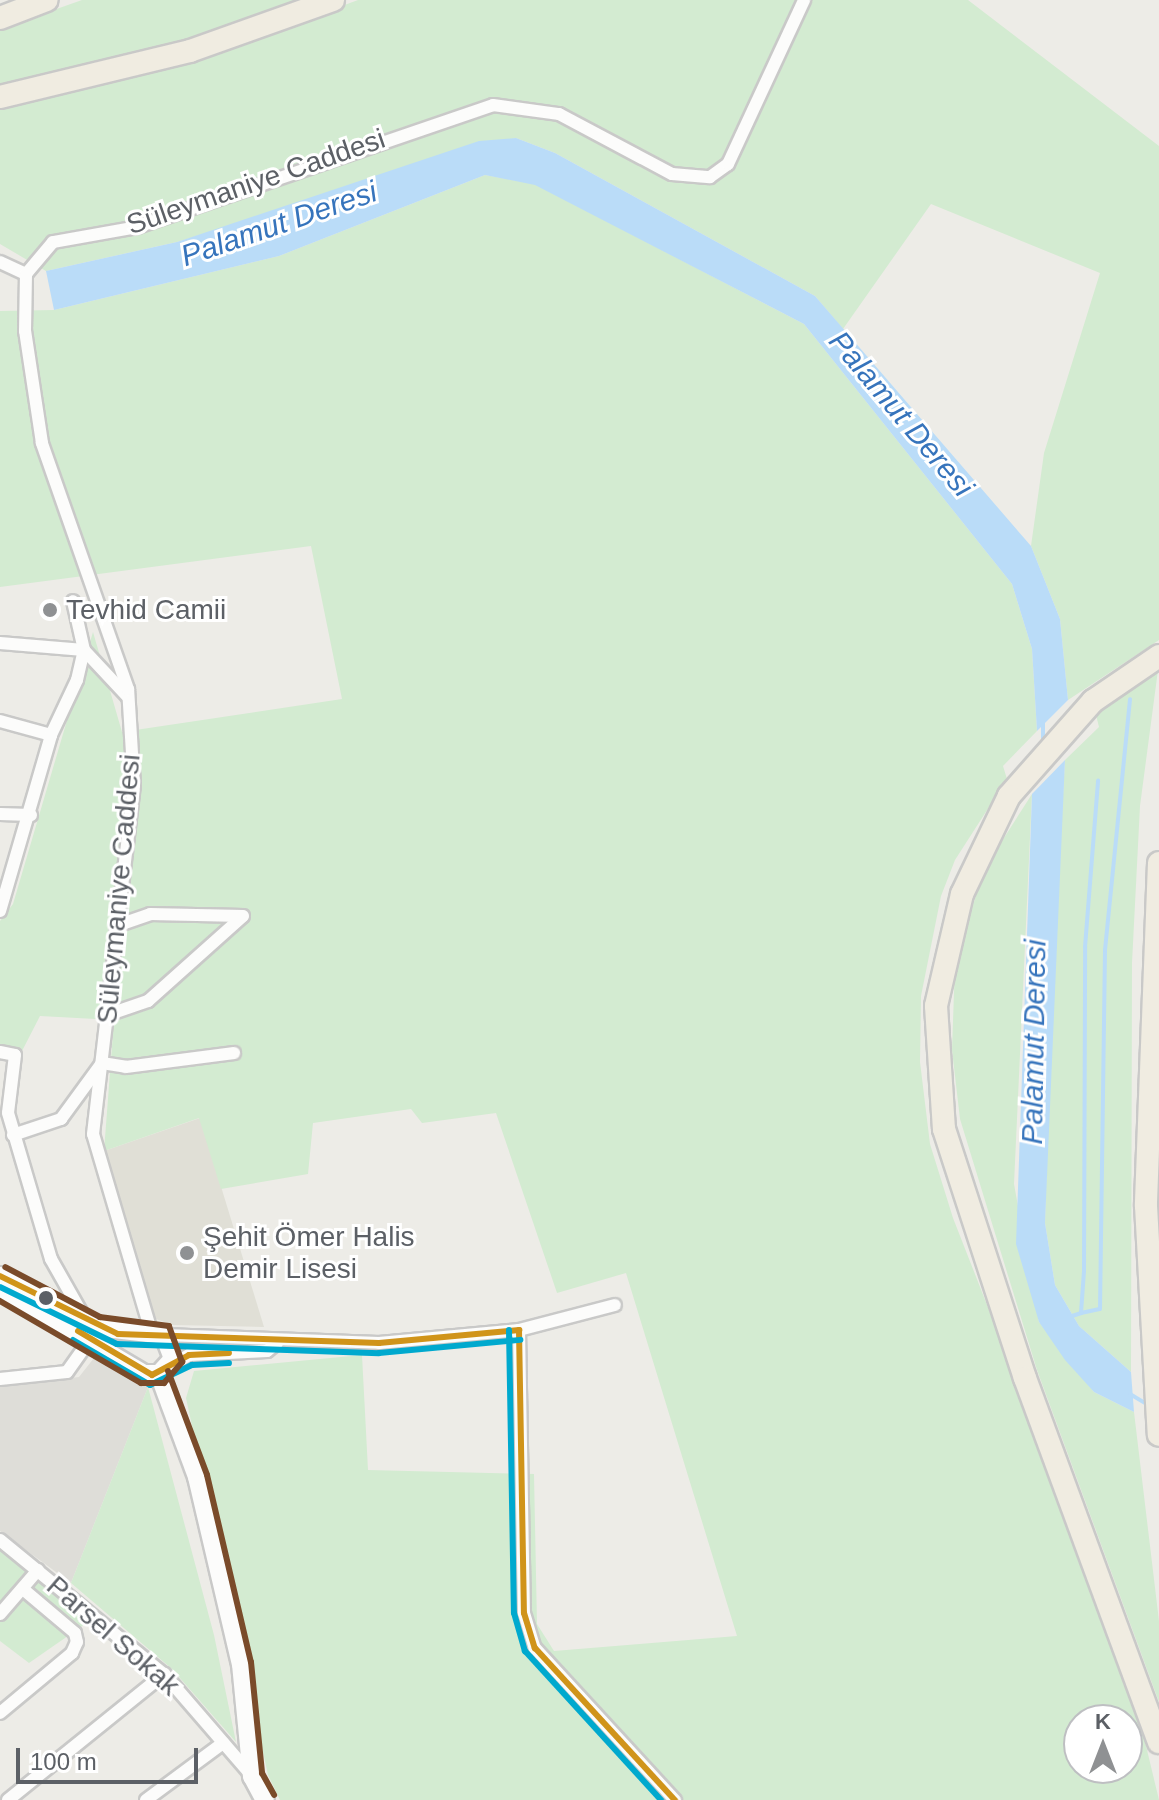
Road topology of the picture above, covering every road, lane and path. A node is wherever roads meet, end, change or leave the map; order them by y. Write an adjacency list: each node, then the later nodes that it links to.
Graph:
1 (47, 0): 4 (highway)
2 (333, 0): 5 (highway)
3 (804, 0): 7 (street, Süleymaniye Caddesi)
4 (0, 18)
5 (0, 97)
6 (0, 262): 7 (street)
7 (26, 274): 12 (street, Süleymaniye Caddesi)
8 (73, 601): 10 (street)
9 (0, 643): 10 (street)
10 (84, 650): 12 (street); 14 (street)
11 (1159, 656): 42 (highway)
12 (129, 697): 19 (street, Süleymaniye Caddesi)
13 (0, 721): 14 (street)
14 (51, 735): 16 (street)
15 (0, 814): 16 (street)
16 (31, 815): 18 (street)
17 (1159, 863): 35 (highway)
18 (0, 911)
19 (116, 926): 20 (street, Süleymaniye Caddesi); 20 (street)
20 (110, 1014): 23 (street, Süleymaniye Caddesi)
21 (0, 1052): 24 (street)
22 (234, 1053): 23 (street)
23 (102, 1063): 24 (street); 30 (street, Süleymaniye Caddesi)
24 (13, 1135): 28 (street)
25 (0, 1276): 28 (street)
26 (0, 1289): 28 (street)
27 (615, 1305): 29 (street)
28 (89, 1330): 30 (street); 32 (street); 34 (street)
29 (519, 1330): 31 (street); 48 (street)
30 (153, 1333): 31 (street); 32 (street); 33 (street)
31 (277, 1343): 33 (street)
32 (132, 1365): 33 (street)
33 (164, 1370): 44 (street)
34 (0, 1379)
35 (1159, 1435)
36 (0, 1540): 37 (street, Parsel Sokak)
37 (38, 1570): 38 (street); 40 (street, Parsel Sokak)
38 (23, 1589): 39 (street); 41 (street)
39 (0, 1614)
40 (164, 1674): 43 (street, Parsel Sokak); 45 (street)
41 (0, 1713)
42 (1159, 1742)
43 (223, 1743): 44 (street, Parsel Sokak); 46 (street)
44 (252, 1776): 47 (street)
45 (8, 1800)
46 (146, 1800)
47 (265, 1800)
48 (675, 1800)

